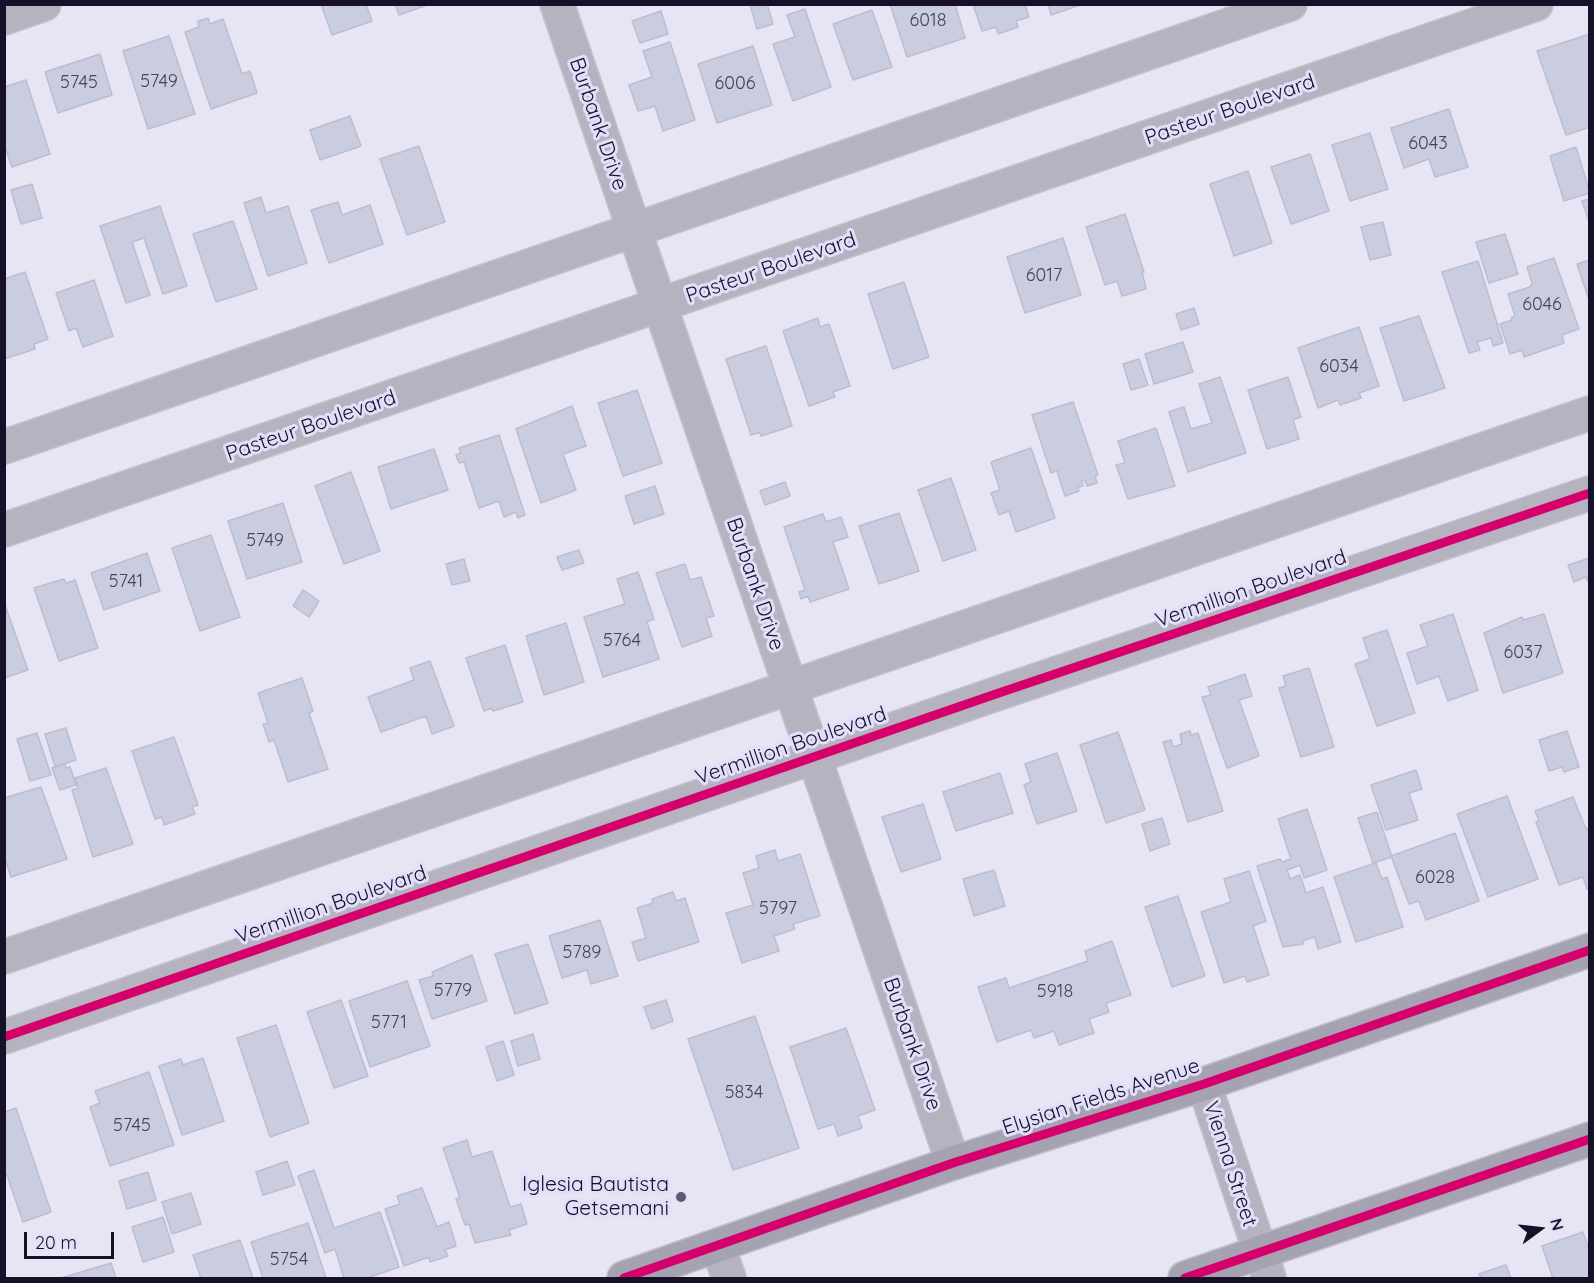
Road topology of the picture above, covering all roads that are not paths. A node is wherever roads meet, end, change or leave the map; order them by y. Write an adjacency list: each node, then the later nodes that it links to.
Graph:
1 (44, 4): 5 (street)
2 (557, 4): 6 (street, Burbank Drive)
3 (1290, 4): 6 (street)
4 (1536, 4): 7 (street, Pasteur Boulevard)
5 (4, 18)
6 (634, 230): 7 (street, Burbank Drive); 9 (street)
7 (660, 306): 11 (street, Pasteur Boulevard); 12 (street, Burbank Drive)
8 (1590, 412): 12 (street)
9 (4, 447)
10 (1590, 493): 13 (street, Vermillion Boulevard)
11 (4, 530)
12 (790, 687): 13 (street, Burbank Drive); 15 (street)
13 (814, 757): 16 (street, Vermillion Boulevard); 19 (street, Burbank Drive)
14 (1590, 950): 17 (main road, Elysian Fields Avenue)
15 (4, 957)
16 (4, 1037)
17 (1204, 1084): 19 (main road, Elysian Fields Avenue); 21 (street, Vienna Street)
18 (1590, 1139): 21 (main road)
19 (953, 1163): 20 (main road, Elysian Fields Avenue)
20 (718, 1246): 22 (main road, Elysian Fields Avenue); 23 (street)
21 (1264, 1266): 24 (main road)
22 (624, 1278)
23 (729, 1278)
24 (1185, 1278)

